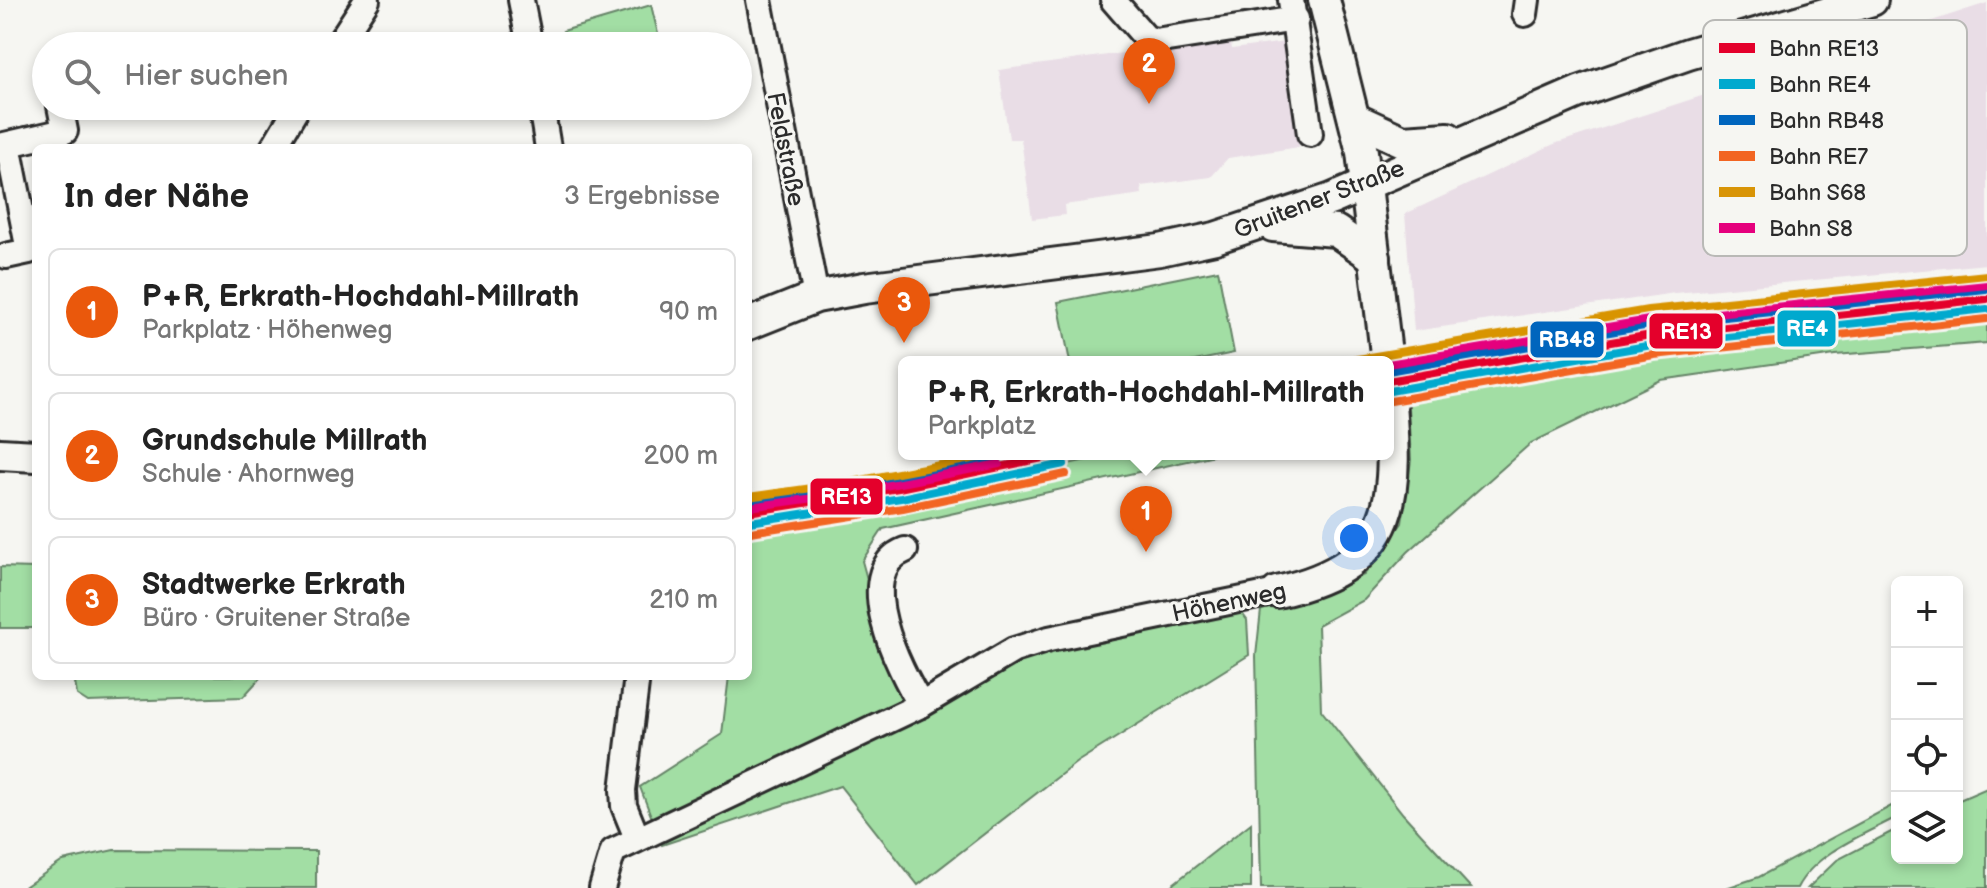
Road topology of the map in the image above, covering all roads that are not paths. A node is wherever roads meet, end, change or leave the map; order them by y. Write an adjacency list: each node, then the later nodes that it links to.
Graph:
1 (367, 0): 9 (street)
2 (521, 0): 10 (street)
3 (759, 0): 25 (street, Feldstraße)
4 (1113, 0): 7 (street)
5 (1324, 0): 12 (main road)
6 (1872, 0): 8 (main road, Gruitener Straße)
7 (1293, 10): 16 (street)
8 (1804, 20)
9 (346, 32)
10 (527, 32)
11 (1703, 50): 17 (main road, Gruitener Straße)
12 (1355, 119): 17 (main road); 21 (main road)
13 (63, 120): 20 (street)
14 (290, 120): 18 (street)
15 (543, 120): 19 (street)
16 (1310, 134)
17 (1464, 139): 21 (main road, Gruitener Straße)
18 (275, 144)
19 (547, 144)
20 (4, 146): 23 (street)
21 (1365, 185): 22 (main road, Gruitener Straße); 24 (main road)
22 (1263, 224): 24 (main road); 25 (main road, Gruitener Straße)
23 (6, 256)
24 (1375, 258): 27 (main road)
25 (816, 297): 26 (main road, Gruitener Straße)
26 (752, 322)
27 (1386, 356)
28 (0, 454): 29 (main road)
29 (32, 456)
30 (1393, 460): 32 (main road, Höhenweg)
31 (905, 550): 34 (street)
32 (1277, 592): 34 (street, Höhenweg)
33 (637, 680): 35 (street)
34 (921, 705): 35 (street, Höhenweg)
35 (637, 838): 36 (street, Höhenweg)
36 (602, 888)

